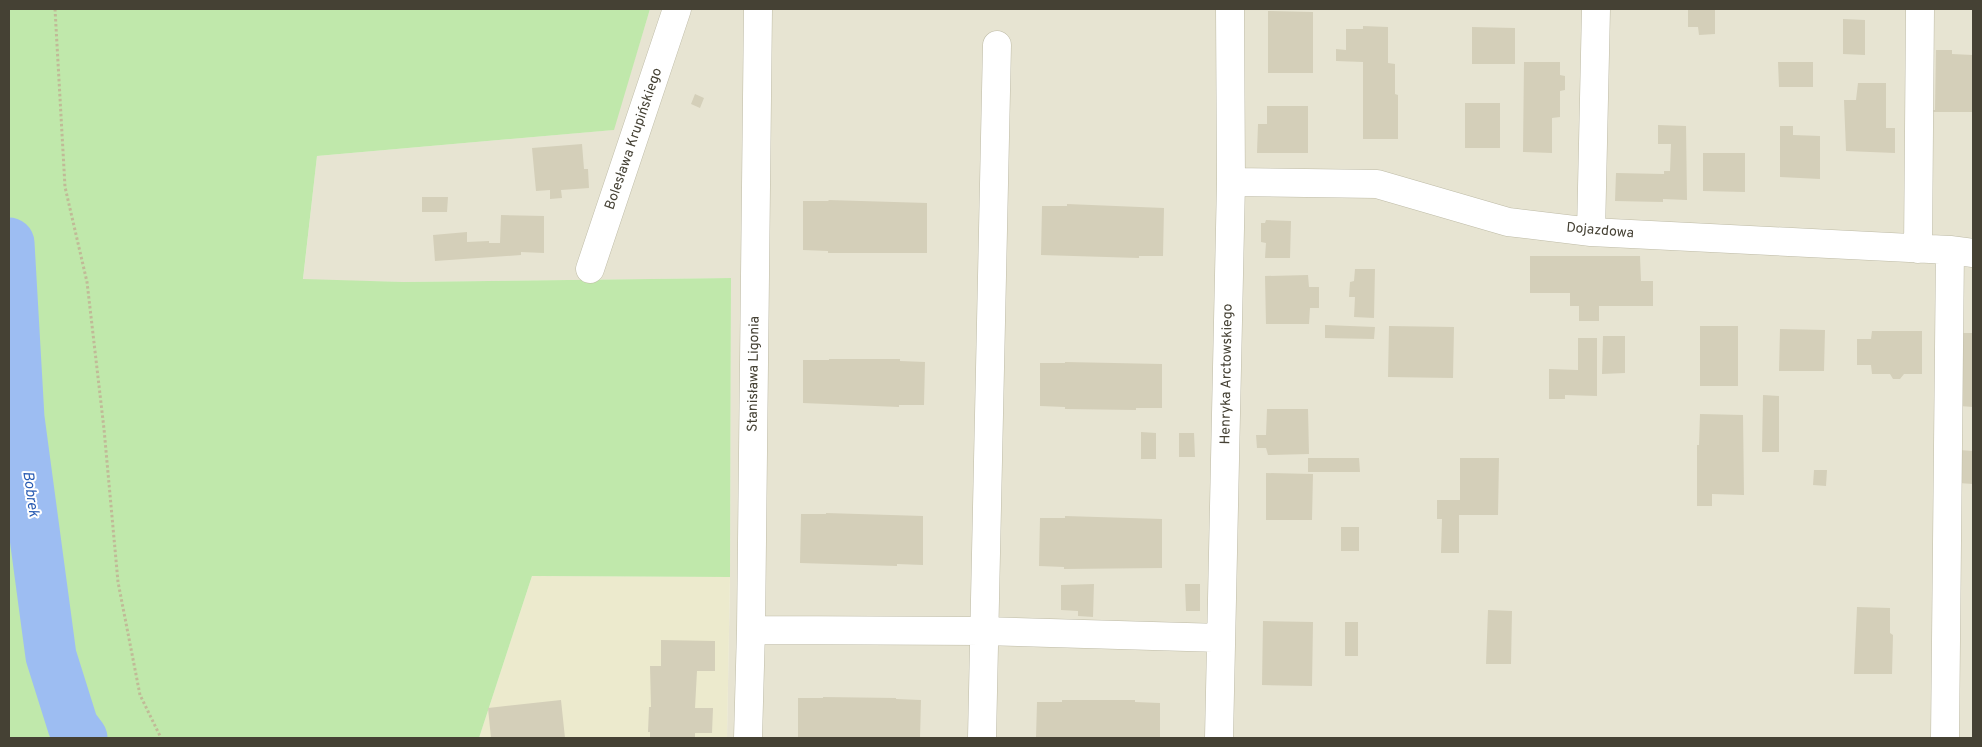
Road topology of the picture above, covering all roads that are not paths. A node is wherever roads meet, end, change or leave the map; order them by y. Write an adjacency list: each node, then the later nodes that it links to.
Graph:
1 (677, 9): 11 (street, Bolesława Krupińskiego)
2 (758, 9): 12 (street, Stanisława Ligonia)
3 (1230, 9): 7 (street, Henryka Arctowskiego)
4 (1596, 9): 8 (street)
5 (1920, 9): 9 (street)
6 (997, 45): 13 (street)
7 (1231, 182): 8 (street, Dojazdowa); 14 (street, Henryka Arctowskiego)
8 (1591, 232): 9 (street, Dojazdowa)
9 (1918, 248): 10 (street, Dojazdowa)
10 (1962, 252): 18 (street)
11 (590, 269)
12 (751, 630): 13 (street); 15 (street, Stanisława Ligonia)
13 (983, 631): 14 (street); 16 (street)
14 (1221, 638): 17 (street, Henryka Arctowskiego)
15 (748, 738)
16 (982, 738)
17 (1219, 738)
18 (1945, 738)

